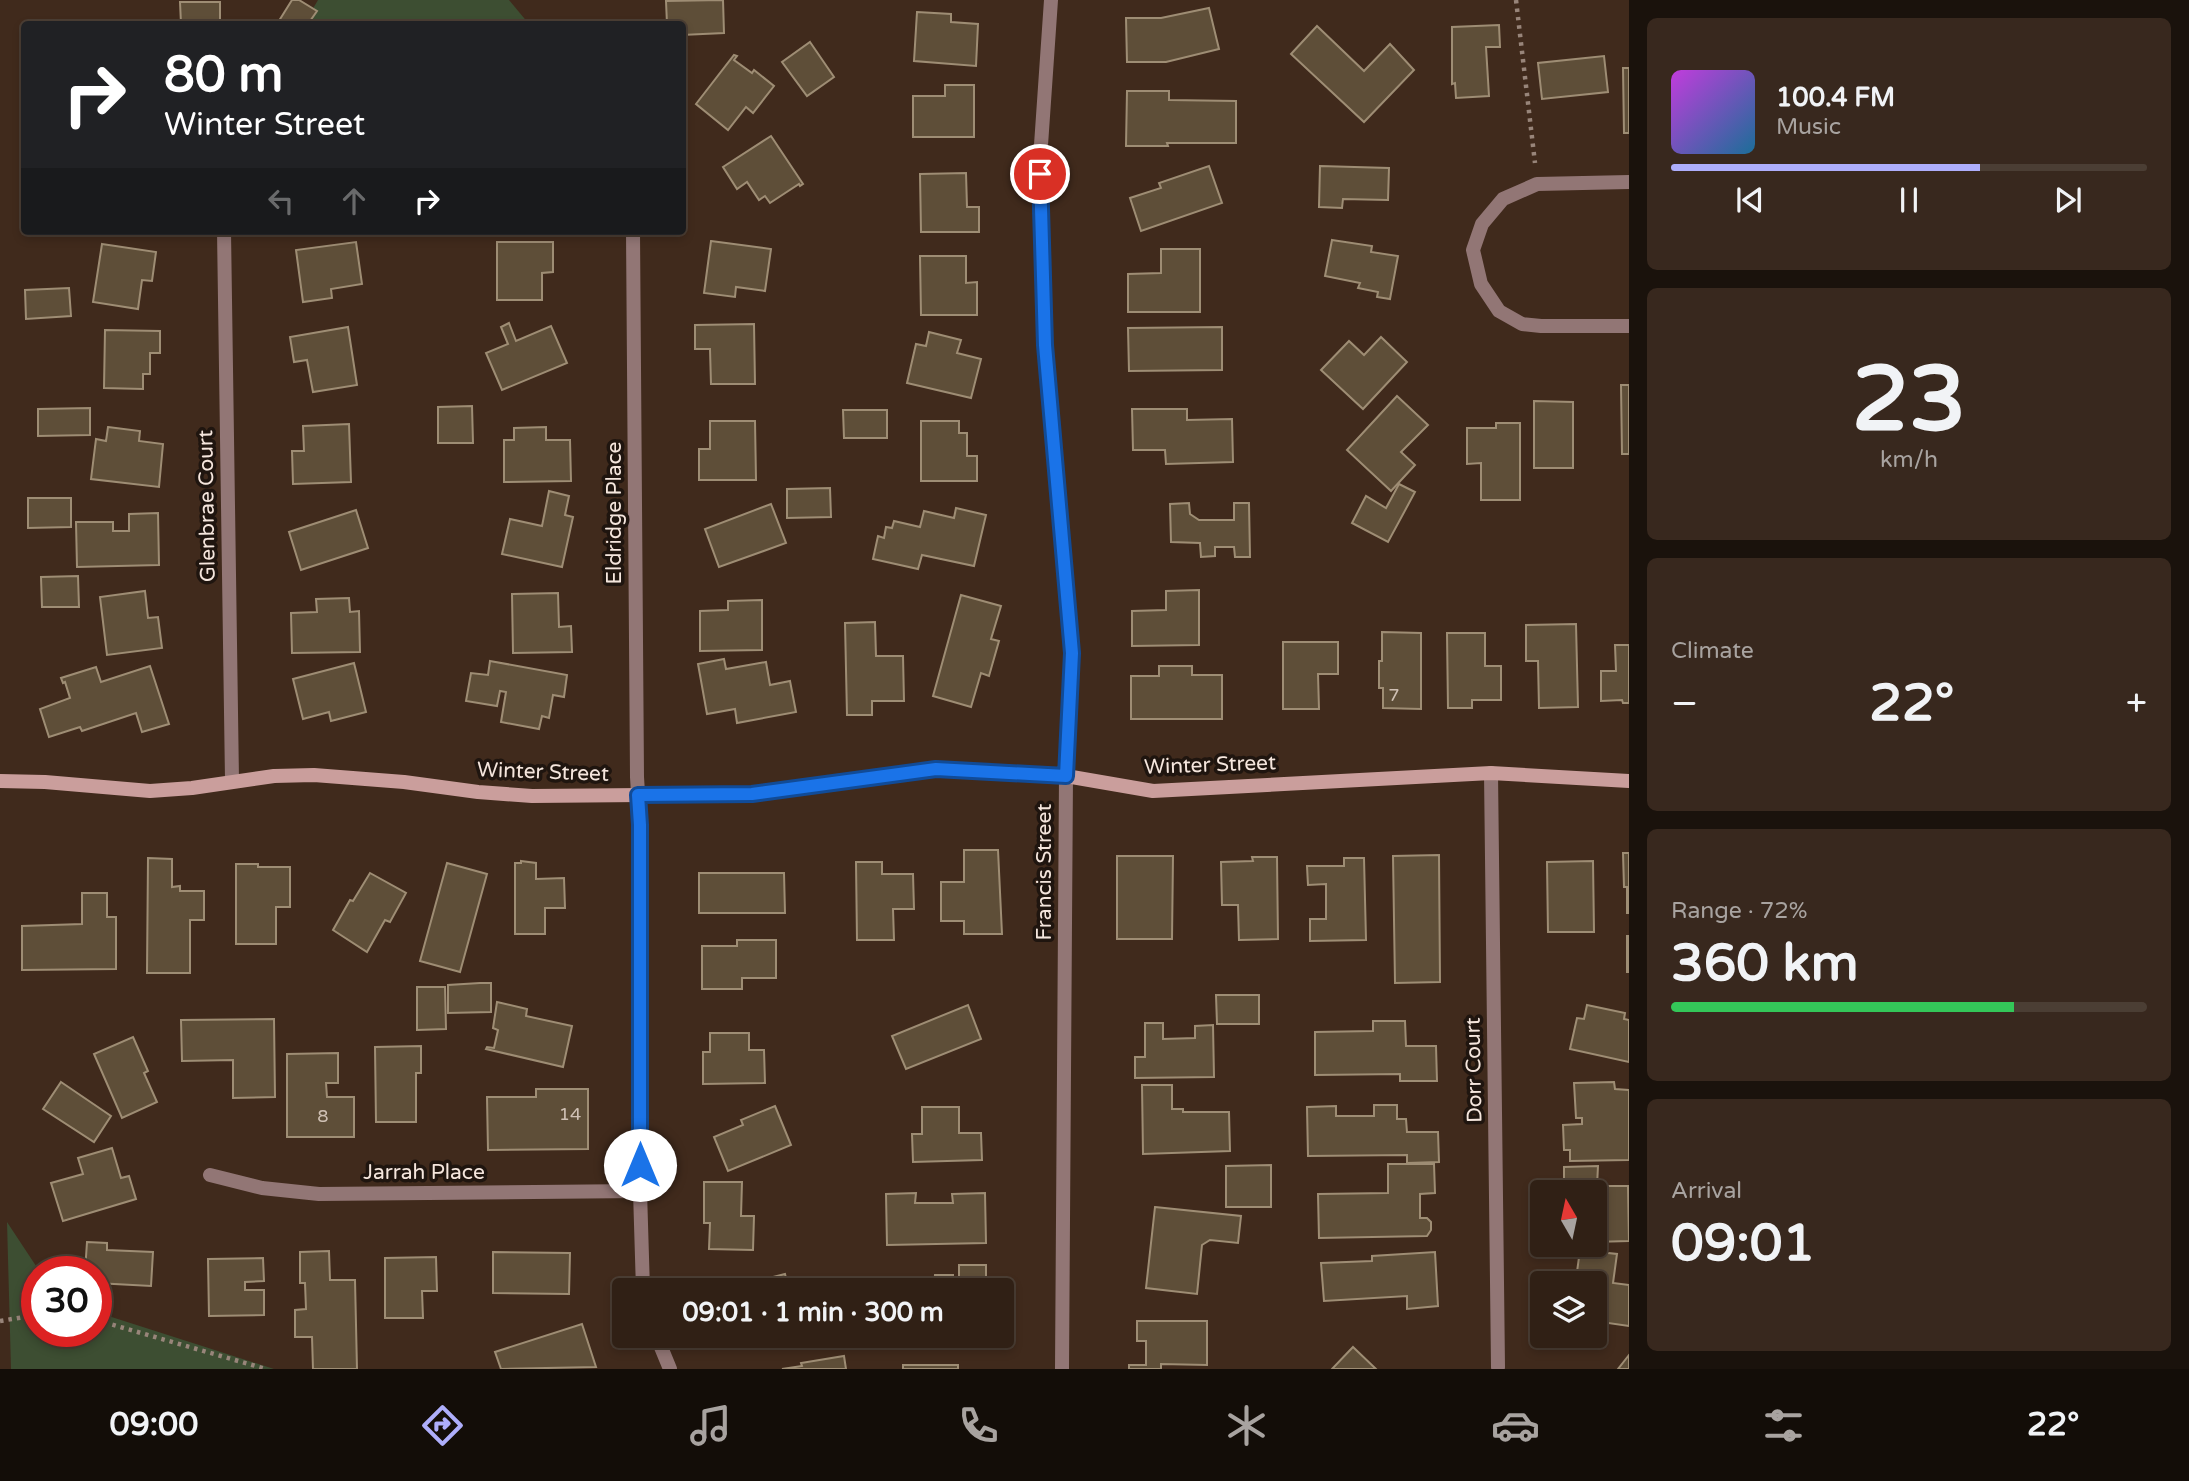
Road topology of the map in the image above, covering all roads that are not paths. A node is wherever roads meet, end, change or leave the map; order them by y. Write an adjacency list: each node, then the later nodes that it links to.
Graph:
1 (1051, 0): 7 (street, Francis Street)
2 (1629, 182): 5 (street)
3 (224, 235): 8 (street, Glenbrae Court)
4 (633, 235): 11 (street, Eldridge Place)
5 (1629, 326)
6 (1491, 772): 7 (street, Winter Street); 10 (street, Winter Street); 16 (street, Dorr Court)
7 (1066, 776): 11 (street, Winter Street); 18 (street, Francis Street)
8 (232, 780): 9 (street, Winter Street); 11 (street, Winter Street)
9 (0, 781)
10 (1629, 781)
11 (638, 795): 13 (street, Eldridge Place)
12 (210, 1175): 13 (street, Jarrah Place)
13 (640, 1191): 14 (street, Eldridge Place)
14 (643, 1278)
15 (661, 1348): 17 (street)
16 (1498, 1367)
17 (670, 1369)
18 (1062, 1369)

